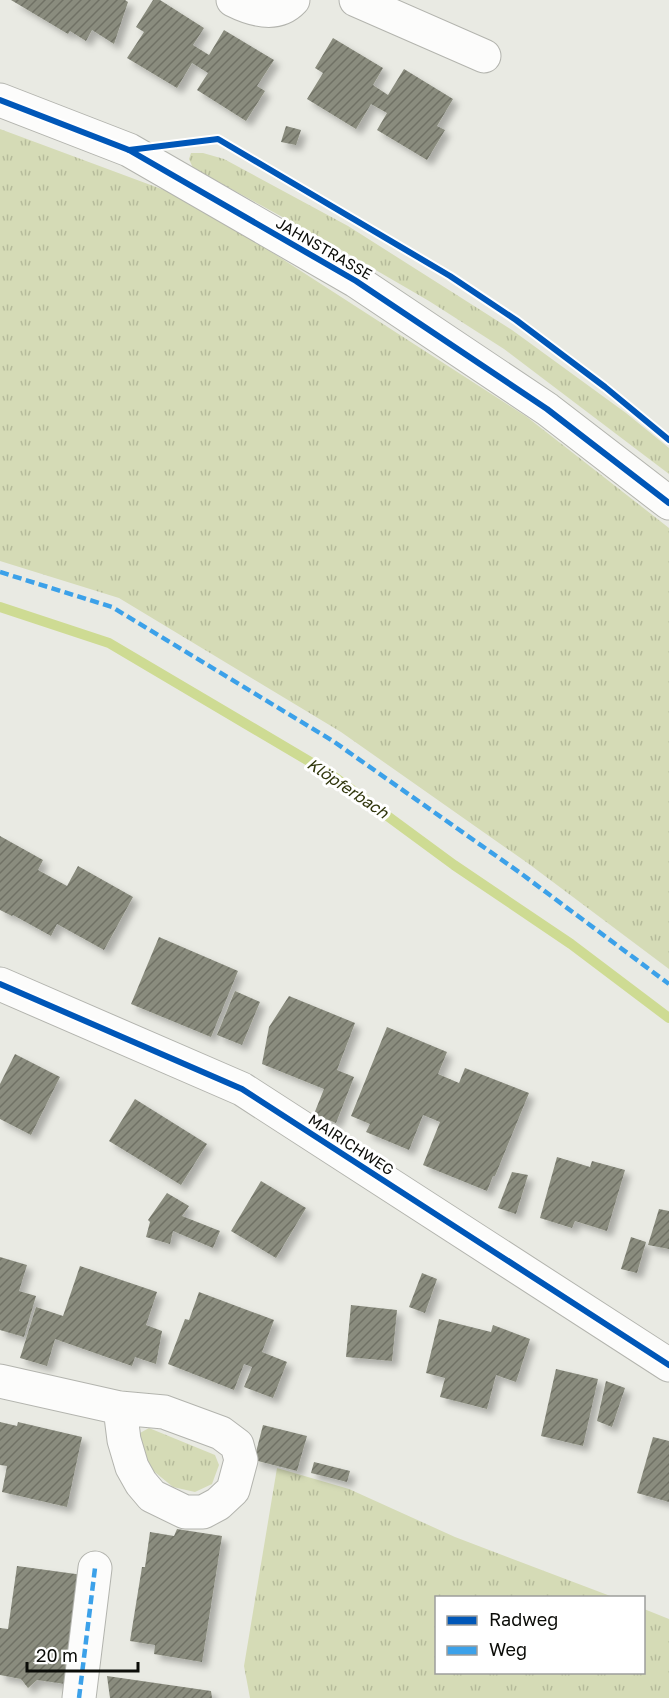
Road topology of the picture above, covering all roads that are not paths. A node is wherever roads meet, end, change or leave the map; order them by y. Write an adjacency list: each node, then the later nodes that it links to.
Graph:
1 (233, 0): 2 (street)
2 (293, 0)
3 (356, 0): 4 (street)
4 (484, 56)
5 (0, 100): 6 (street, JAHNSTRASSE)
6 (669, 503)
7 (0, 984): 8 (street, MAIRICHWEG)
8 (669, 1365)
9 (0, 1381): 10 (street)
10 (120, 1408)
11 (95, 1568): 12 (street)
12 (79, 1698)

